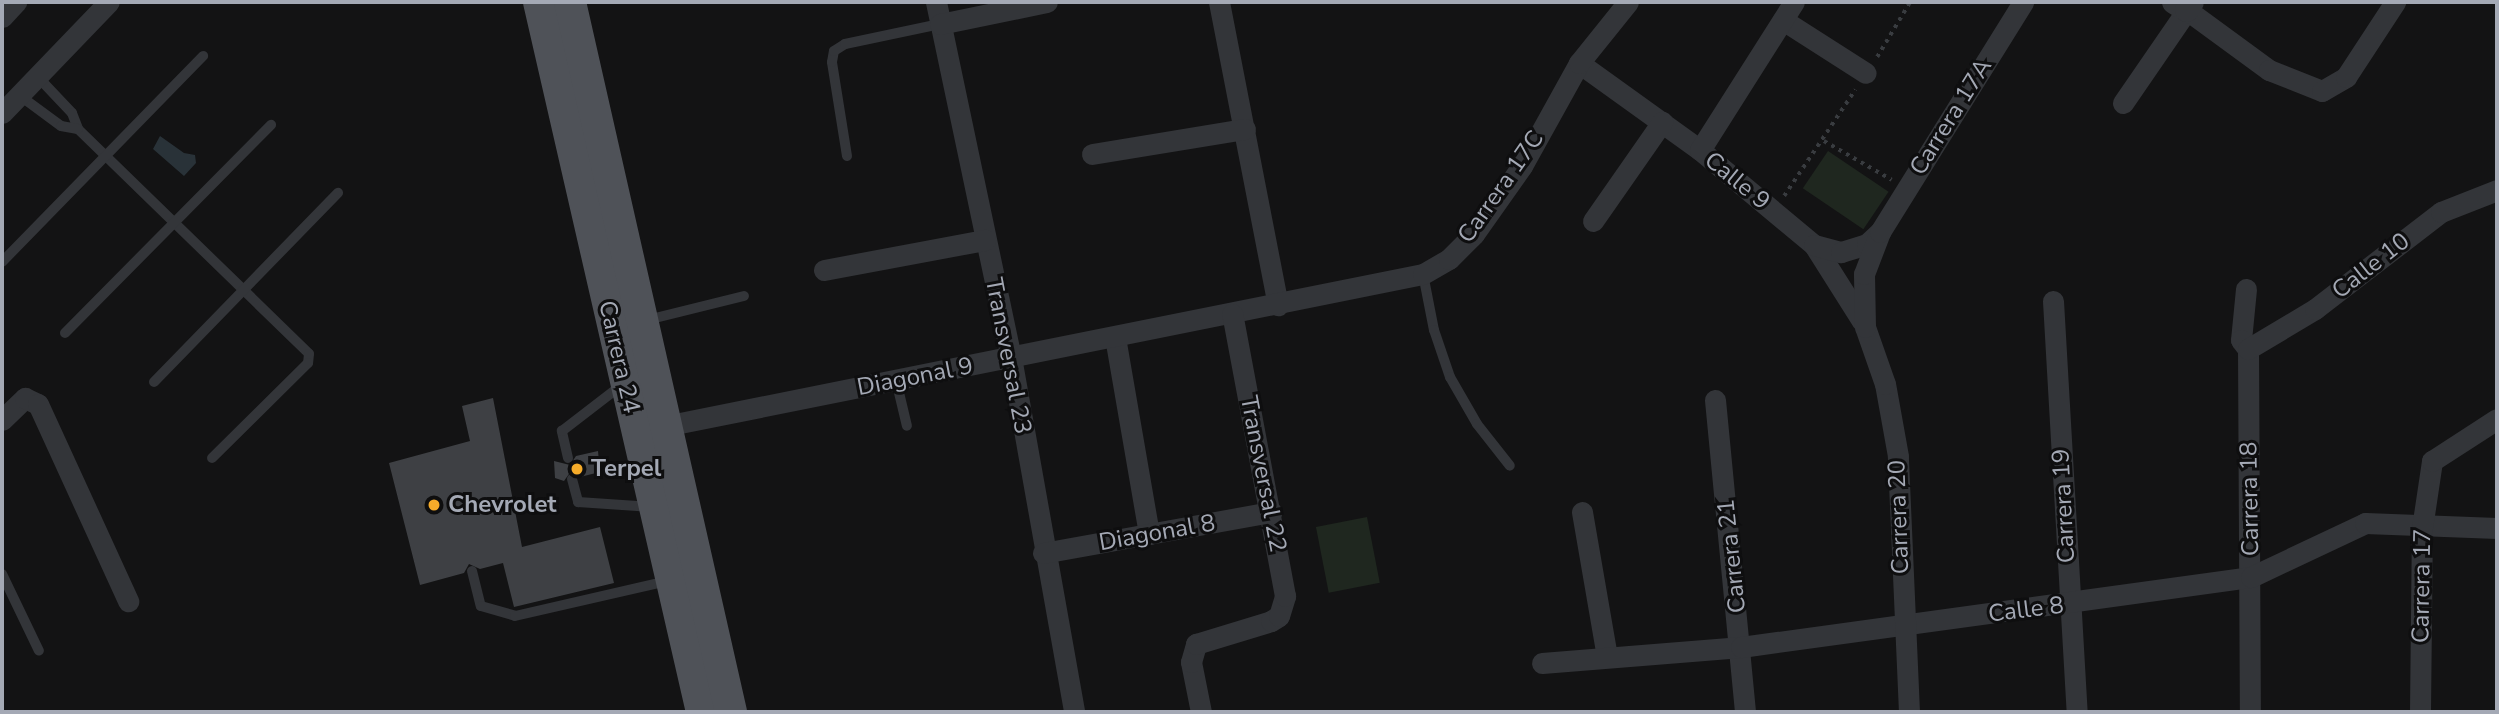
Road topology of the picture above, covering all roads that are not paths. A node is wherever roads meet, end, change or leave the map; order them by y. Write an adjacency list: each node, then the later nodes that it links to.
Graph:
1 (16, 2): 13 (street)
2 (109, 2): 19 (street)
3 (539, 2): 55 (main road, Carrera 24)
4 (570, 2): 47 (main road, Carrera 24)
5 (936, 2): 15 (street, Transversal 23)
6 (1047, 2): 15 (street)
7 (1219, 2): 26 (street)
8 (1628, 2): 17 (street, Carrera 17C)
9 (1794, 2): 14 (street)
10 (2023, 2): 35 (street, Carrera 17A)
11 (2395, 2): 12 (street)
12 (2184, 4): 21 (street)
13 (2, 17)
14 (1783, 20): 18 (street); 27 (street)
15 (940, 24): 30 (lane); 36 (street, Transversal 23)
16 (203, 56): 29 (lane)
17 (1580, 64): 23 (street, Calle 9); 40 (street, Carrera 17C)
18 (1866, 73)
19 (37, 76): 20 (street); 25 (lane)
20 (19, 95): 22 (street); 25 (lane)
21 (2123, 103)
22 (2, 113)
23 (1662, 122): 27 (street, Calle 9); 33 (street)
24 (271, 125): 34 (lane)
25 (78, 129): 29 (lane)
26 (1245, 129): 28 (street); 45 (street)
27 (1700, 150): 37 (street, Calle 9)
28 (1092, 154)
29 (106, 155): 34 (lane); 38 (lane)
30 (847, 156)
31 (2497, 190): 51 (street, Calle 10)
32 (338, 193): 41 (lane)
33 (1593, 221)
34 (175, 222): 41 (lane); 49 (lane)
35 (1880, 232): 37 (street, Carrera 17A); 48 (street, Carrera 17A)
36 (985, 240): 39 (street); 52 (street, Transversal 23)
37 (1814, 245): 48 (street, Calle 9)
38 (2, 262)
39 (824, 270)
40 (1423, 274): 45 (street, Carrera 17C); 63 (lane)
41 (245, 288): 54 (lane); 61 (lane)
42 (2246, 289): 51 (street, Carrera 18)
43 (744, 296): 47 (lane)
44 (2053, 300): 77 (street, Carrera 19)
45 (1278, 305): 46 (street, Diagonal 9)
46 (1232, 314): 50 (street, Diagonal 9); 66 (street, Transversal 22)
47 (641, 321): 60 (main road, Carrera 24)
48 (1865, 327): 78 (street, Carrera 20)
49 (65, 333)
50 (1115, 337): 52 (street, Diagonal 9); 70 (street)
51 (2248, 349): 74 (street, Carrera 18)
52 (1011, 358): 53 (street, Diagonal 9); 71 (street, Transversal 23)
53 (896, 380): 59 (lane); 60 (street, Diagonal 9)
54 (154, 382)
55 (625, 383): 60 (main road, Carrera 24); 62 (lane)
56 (1715, 400): 79 (street, Carrera 21)
57 (2497, 419): 68 (street, Carrera 17)
58 (2, 420): 76 (street)
59 (906, 426)
60 (650, 429): 65 (main road, Carrera 24); 84 (main road, Carrera 24)
61 (212, 458)
62 (568, 458)
63 (1510, 466)
64 (572, 479): 65 (lane)
65 (653, 507): 75 (main road, Carrera 24)
66 (1270, 512): 70 (street, Diagonal 8); 86 (street, Transversal 22)
67 (1582, 512): 81 (street)
68 (2422, 528): 69 (street, Calle 8); 74 (street, Calle 8); 91 (street, Carrera 17)
69 (2497, 528)
70 (1149, 534): 71 (street, Diagonal 8)
71 (1043, 553): 85 (street, Transversal 23)
72 (472, 571): 75 (lane)
73 (2, 575): 80 (lane)
74 (2251, 577): 77 (street, Calle 8); 90 (street, Carrera 18)
75 (671, 580): 83 (main road, Carrera 24)
76 (128, 601)
77 (2069, 604): 78 (street, Calle 8); 89 (street, Carrera 19)
78 (1902, 626): 79 (street, Calle 8); 88 (street, Carrera 20)
79 (1741, 647): 81 (street, Calle 8); 87 (street, Carrera 21)
80 (39, 651)
81 (1606, 657): 82 (street, Calle 8)
82 (1542, 663)
83 (702, 712)
84 (731, 712)
85 (1073, 712)
86 (1201, 712)
87 (1745, 712)
88 (1909, 712)
89 (2077, 712)
90 (2250, 712)
91 (2420, 712)

